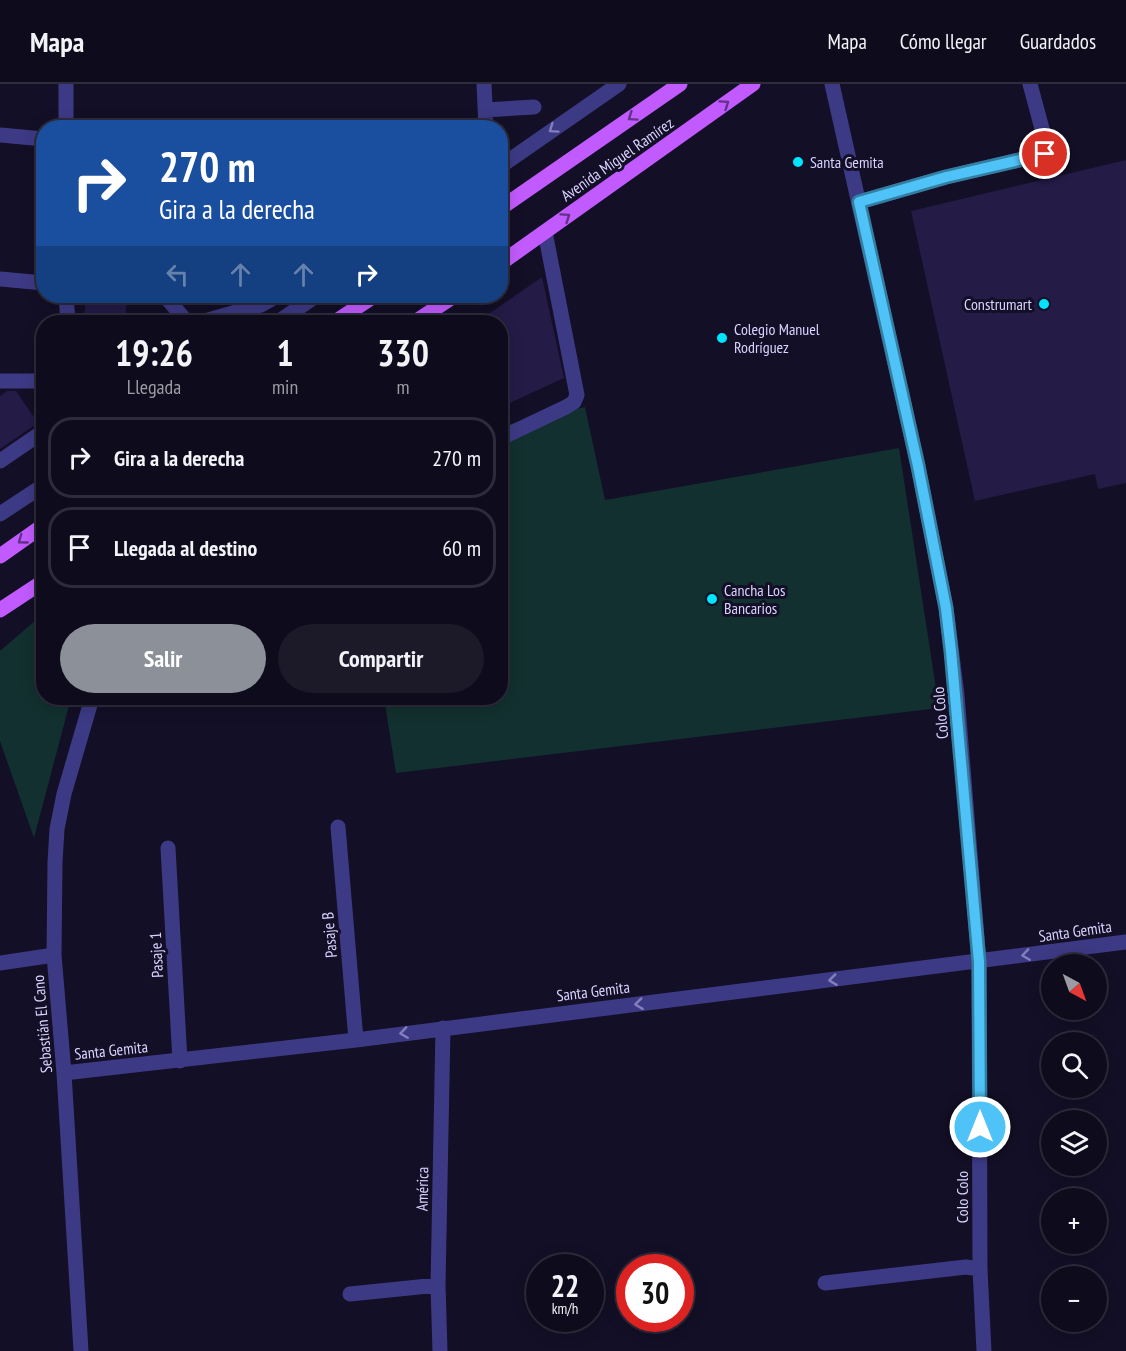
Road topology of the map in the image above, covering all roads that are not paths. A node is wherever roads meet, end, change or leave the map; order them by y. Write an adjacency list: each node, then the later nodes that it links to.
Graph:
1 (66, 84): 10 (street)
2 (484, 84): 9 (street)
3 (619, 84): 14 (street, one-way to 14)
4 (680, 84): 16 (main road, Avenida Miguel Ramírez, one-way to 16)
5 (753, 84): 17 (main road, Avenida Miguel Ramírez, one-way to 5)
6 (832, 84): 15 (street, Colo Colo)
7 (1030, 84): 15 (street)
8 (534, 107): 9 (street)
9 (485, 110): 11 (street)
10 (66, 120)
11 (486, 120)
12 (0, 135): 13 (street)
13 (36, 138)
14 (508, 161)
15 (859, 202): 47 (street, Colo Colo)
16 (508, 203)
17 (545, 232): 18 (main road, Avenida Miguel Ramírez); 33 (street)
18 (508, 257)
19 (0, 279): 20 (street)
20 (36, 282)
21 (171, 303): 26 (street)
22 (265, 303): 27 (street)
23 (306, 303): 28 (street)
24 (364, 303): 29 (main road)
25 (444, 303): 30 (main road)
26 (181, 315)
27 (226, 315)
28 (288, 315)
29 (346, 315)
30 (426, 315)
31 (0, 381): 32 (street)
32 (36, 381)
33 (508, 435)
34 (36, 436): 35 (street)
35 (0, 461)
36 (36, 491): 37 (street)
37 (0, 514)
38 (36, 531): 39 (main road, one-way to 39)
39 (0, 556)
40 (36, 585): 41 (main road)
41 (0, 610)
42 (90, 705): 46 (street, Sebastián El Cano)
43 (338, 827): 50 (street, Pasaje B)
44 (168, 848): 51 (street, Pasaje 1)
45 (1126, 942): 47 (street, Santa Gemita, one-way to 47)
46 (54, 955): 48 (street); 52 (street, Sebastián El Cano)
47 (979, 962): 49 (street, Santa Gemita, one-way to 49); 53 (street, Colo Colo)
48 (0, 963)
49 (443, 1028): 50 (street, Santa Gemita, one-way to 50); 55 (street, América)
50 (356, 1040): 51 (street, Santa Gemita)
51 (180, 1061): 52 (street, Santa Gemita)
52 (64, 1073): 57 (street, Sebastián El Cano)
53 (980, 1269): 54 (street); 59 (street, Colo Colo)
54 (825, 1283)
55 (438, 1285): 56 (street); 58 (street, América)
56 (350, 1294)
57 (81, 1351)
58 (440, 1351)
59 (984, 1351)

